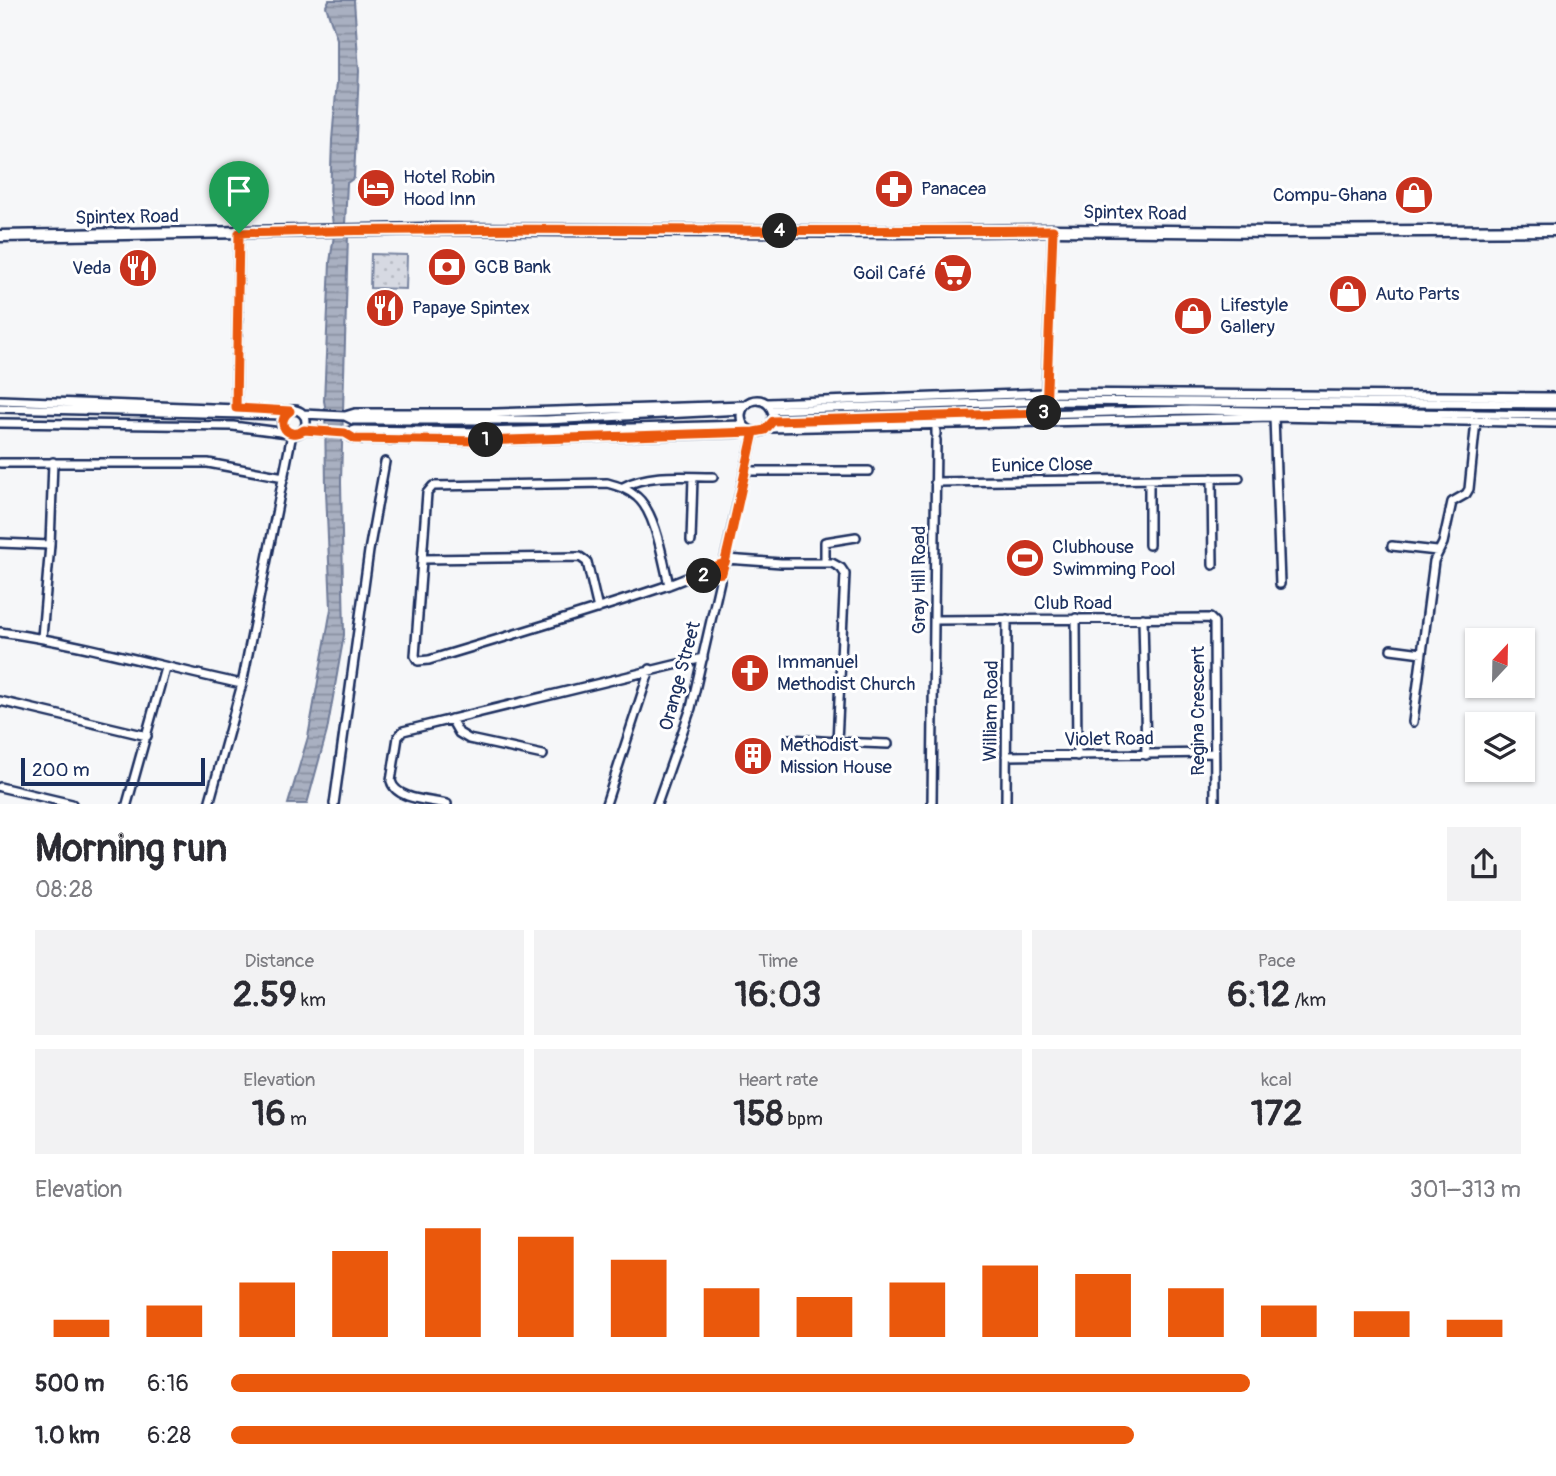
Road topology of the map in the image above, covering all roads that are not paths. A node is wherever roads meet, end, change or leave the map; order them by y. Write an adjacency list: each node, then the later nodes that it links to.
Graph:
1 (1053, 230): 2 (main road, Spintex Road); 3 (main road, Spintex Road); 5 (street)
2 (1556, 230)
3 (239, 233): 4 (main road, Spintex Road); 11 (street)
4 (0, 236)
5 (1046, 397): 6 (street); 8 (street); 9 (street); 14 (street)
6 (1556, 397)
7 (0, 400): 11 (street)
8 (1556, 404)
9 (770, 407): 12 (street); 18 (street)
10 (0, 408): 13 (street)
11 (236, 408): 13 (street)
12 (743, 408): 15 (street); 24 (street)
13 (287, 413): 15 (street); 26 (street)
14 (1046, 413): 16 (street); 18 (street)
15 (303, 414): 25 (street)
16 (1556, 415)
17 (1274, 417): 19 (street); 21 (street); 53 (street)
18 (773, 421): 23 (street)
19 (1476, 421): 22 (street); 46 (street)
20 (0, 422): 26 (street)
21 (936, 423): 23 (street); 38 (street, Gray Hill Road)
22 (1556, 423)
23 (768, 428): 24 (street)
24 (750, 429): 25 (street); 30 (street, Orange Street)
25 (304, 430): 26 (street)
26 (290, 433): 32 (street)
27 (385, 461): 86 (street)
28 (53, 462): 29 (street); 32 (street); 43 (street)
29 (0, 463)
30 (745, 471): 31 (street); 48 (street, Orange Street)
31 (869, 471)
32 (284, 477): 68 (street)
33 (693, 477): 34 (street); 39 (street); 41 (street)
34 (713, 477)
35 (1212, 478): 36 (street, Eunice Close); 37 (street, Eunice Close); 50 (street)
36 (1239, 478)
37 (1149, 480): 38 (street, Eunice Close); 44 (street)
38 (935, 482): 60 (street, Gray Hill Road)
39 (623, 487): 47 (street); 54 (street)
40 (856, 537): 49 (street)
41 (691, 541)
42 (0, 543): 43 (street)
43 (50, 545): 62 (street)
44 (1149, 545)
45 (1392, 546): 46 (street)
46 (1437, 551): 64 (street)
47 (423, 559): 55 (street); 55 (street)
48 (726, 561): 49 (street); 51 (street, Orange Street); 52 (street)
49 (825, 563): 74 (street)
50 (1213, 565)
51 (722, 573): 52 (street); 65 (street, Orange Street)
52 (689, 578): 54 (street)
53 (1280, 584)
54 (669, 585): 55 (street)
55 (598, 609)
56 (1076, 618): 57 (street, Club Road); 59 (street, Club Road); 80 (street)
57 (1143, 618): 58 (street, Club Road); 78 (street)
58 (1210, 618): 76 (street, Regina Crescent)
59 (1007, 619): 60 (street, Club Road); 79 (street, William Road)
60 (935, 620): 90 (street, Gray Hill Road)
61 (0, 632): 62 (street)
62 (41, 637): 66 (street)
63 (1391, 649): 64 (street)
64 (1422, 653): 71 (street)
65 (703, 657): 67 (street); 89 (street, Orange Street)
66 (165, 668): 68 (street); 72 (street)
67 (650, 669): 70 (street); 88 (street)
68 (242, 684): 85 (street)
69 (0, 701): 72 (street)
70 (451, 719): 77 (street); 87 (street)
71 (1413, 722)
72 (148, 736): 84 (street)
73 (790, 739): 74 (street)
74 (837, 742): 75 (street)
75 (888, 744)
76 (1213, 753): 78 (street, Violet Road); 92 (street, Regina Crescent)
77 (543, 755)
78 (1146, 755): 80 (street, Violet Road)
79 (1006, 756): 80 (street, Violet Road); 91 (street, William Road)
80 (1077, 756)
81 (0, 787): 82 (street)
82 (34, 800): 83 (street)
83 (72, 804)
84 (127, 804)
85 (208, 804)
86 (334, 804)
87 (447, 804)
88 (606, 804)
89 (657, 804)
90 (932, 804)
91 (1006, 804)
92 (1215, 804)

